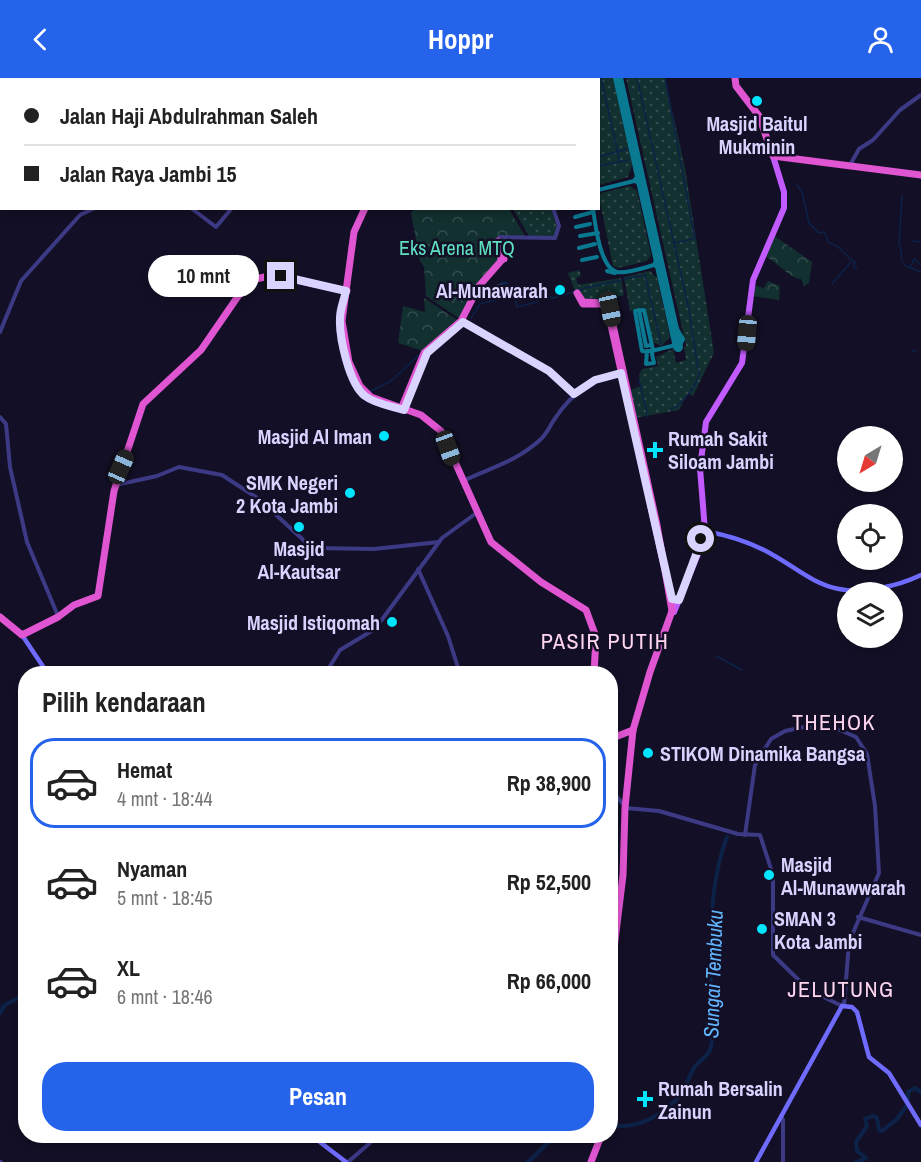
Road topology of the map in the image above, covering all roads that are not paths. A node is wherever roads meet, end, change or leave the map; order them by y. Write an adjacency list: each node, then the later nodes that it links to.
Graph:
1 (735, 78): 3 (highway)
2 (921, 95): 4 (street)
3 (773, 156): 4 (highway); 26 (main road)
4 (849, 166): 5 (highway)
5 (921, 175)
6 (91, 210): 16 (street)
7 (194, 210): 8 (street)
8 (230, 210)
9 (363, 210): 13 (highway)
10 (555, 210): 11 (street)
11 (498, 242): 12 (highway)
12 (502, 261): 15 (highway); 17 (highway)
13 (347, 290): 20 (highway); 24 (highway)
14 (591, 303): 18 (highway)
15 (463, 322): 17 (highway); 19 (street)
16 (0, 332)
17 (448, 335): 20 (highway)
18 (622, 372): 19 (street); 31 (highway)
19 (574, 394): 23 (street)
20 (403, 409): 21 (highway)
21 (421, 416): 23 (highway); 25 (highway)
22 (0, 417): 33 (street)
23 (463, 481): 29 (highway)
24 (115, 486): 27 (street); 33 (highway)
25 (475, 514): 27 (street); 29 (highway)
26 (704, 530): 30 (main road); 31 (main road)
27 (439, 542): 28 (street)
28 (418, 568): 36 (street); 37 (street)
29 (523, 569): 38 (highway)
30 (921, 575)
31 (674, 599): 39 (highway)
32 (0, 616): 34 (highway)
33 (58, 617): 34 (highway)
34 (22, 635): 35 (main road)
35 (43, 666)
36 (331, 666)
37 (457, 666)
38 (593, 666)
39 (632, 731): 40 (highway); 42 (highway)
40 (618, 737)
41 (618, 799): 42 (street)
42 (624, 806): 43 (street); 44 (highway)
43 (745, 835): 47 (street); 49 (street)
44 (623, 838): 45 (highway); 46 (highway)
45 (618, 878)
46 (618, 911)
47 (858, 917): 48 (street); 49 (street)
48 (921, 935)
49 (843, 1006): 50 (main road); 51 (main road)
50 (781, 1116): 57 (main road); 58 (street)
51 (921, 1125)
52 (321, 1143): 56 (main road)
53 (369, 1143): 56 (street)
54 (599, 1143): 55 (highway)
55 (592, 1161)
56 (346, 1162)
57 (757, 1162)
58 (783, 1162)

